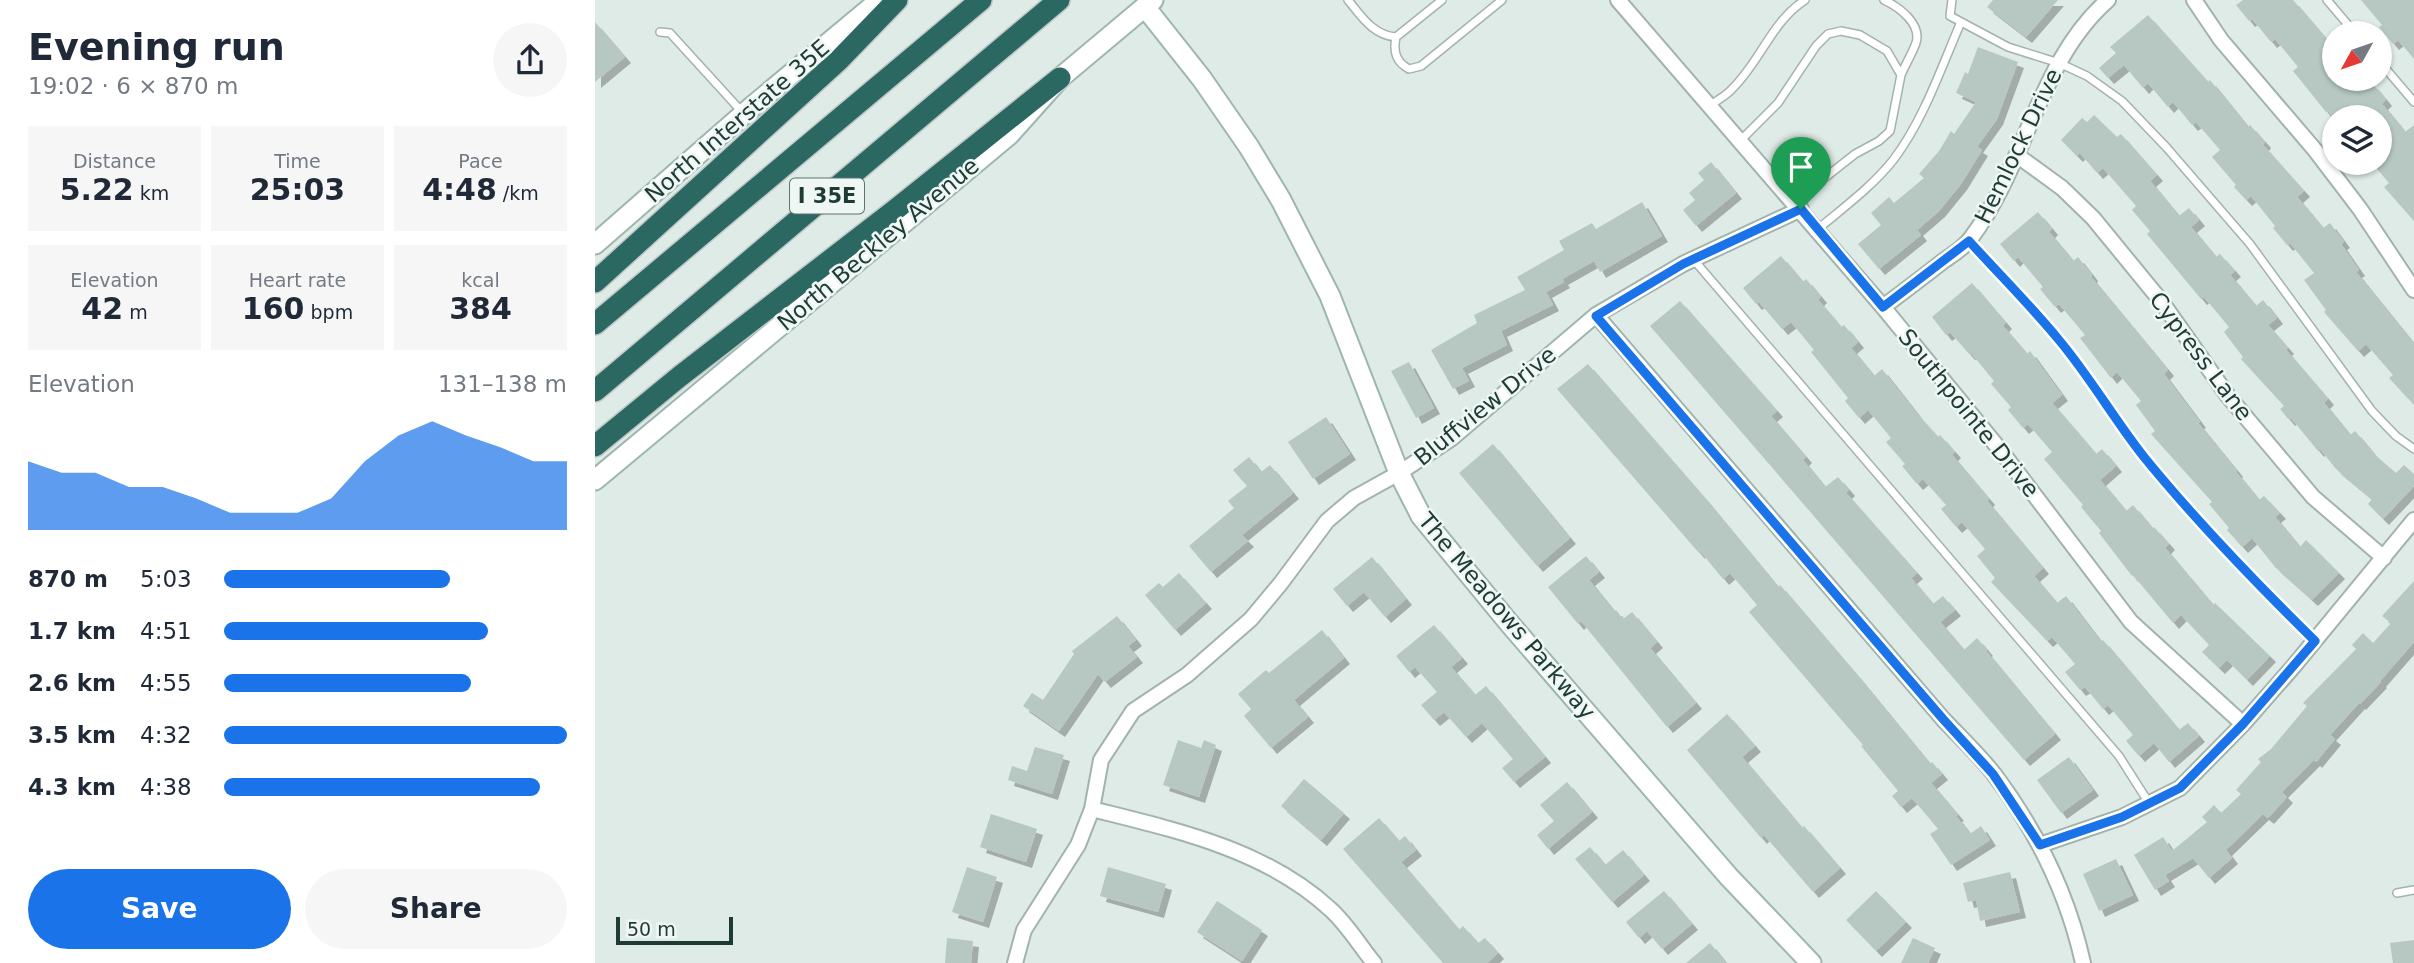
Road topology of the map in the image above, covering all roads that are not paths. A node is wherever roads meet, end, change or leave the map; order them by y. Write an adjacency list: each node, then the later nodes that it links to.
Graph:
1 (880, 0): 26 (street, North Interstate 35E)
2 (897, 0): 34 (highway)
3 (981, 0): 38 (highway, I 35E)
4 (1059, 0): 39 (highway, I 35E)
5 (1348, 0): 19 (lane)
6 (1442, 0): 19 (lane)
7 (1502, 0): 19 (lane)
8 (1618, 0): 25 (street, Southpointe Drive)
9 (1805, 0): 25 (lane)
10 (1884, 0): 21 (lane)
11 (1952, 0): 17 (lane)
12 (2108, 0): 20 (street, Hemlock Drive)
13 (2194, 0): 35 (street)
14 (2327, 0): 16 (lane)
15 (1149, 4): 23 (street, North Beckley Avenue); 42 (street, The Meadows Parkway)
16 (2345, 21)
17 (1961, 22): 20 (lane); 30 (lane)
18 (660, 32): 26 (lane)
19 (1396, 37)
20 (2059, 63): 28 (street, Hemlock Drive); 41 (lane)
21 (1901, 75): 27 (lane); 29 (lane)
22 (2392, 76): 24 (lane)
23 (1060, 78): 40 (highway); 43 (street, North Beckley Avenue)
24 (2414, 102)
25 (1710, 106): 27 (street, Southpointe Drive)
26 (744, 114): 32 (street, North Interstate 35E)
27 (1740, 141): 29 (street, Southpointe Drive)
28 (2018, 156): 31 (street, Hemlock Drive); 45 (street, Cypress Lane)
29 (1797, 205): 30 (street, Southpointe Drive); 33 (street, Bluffview Drive)
30 (1818, 229): 36 (street, Southpointe Drive)
31 (1969, 241): 36 (street, Hemlock Drive); 46 (lane)
32 (595, 244)
33 (1693, 259): 37 (street, Bluffview Drive); 48 (lane)
34 (595, 282)
35 (2414, 289)
36 (1883, 307): 47 (street, Southpointe Drive)
37 (1596, 316): 42 (street, Bluffview Drive); 50 (street)
38 (595, 324)
39 (595, 391)
40 (595, 446)
41 (2414, 449)
42 (1399, 473): 49 (street, Bluffview Drive); 55 (street, The Meadows Parkway)
43 (595, 480)
44 (2414, 520): 45 (street)
45 (2384, 558): 46 (street)
46 (2315, 641): 47 (street)
47 (2243, 724): 48 (street)
48 (2149, 803): 50 (street)
49 (1092, 809): 53 (street, Bluffview Drive); 54 (street)
50 (2040, 845): 56 (street)
51 (2414, 890): 52 (lane)
52 (2397, 893)
53 (1015, 963)
54 (1374, 963)
55 (1811, 963)
56 (2083, 963)

